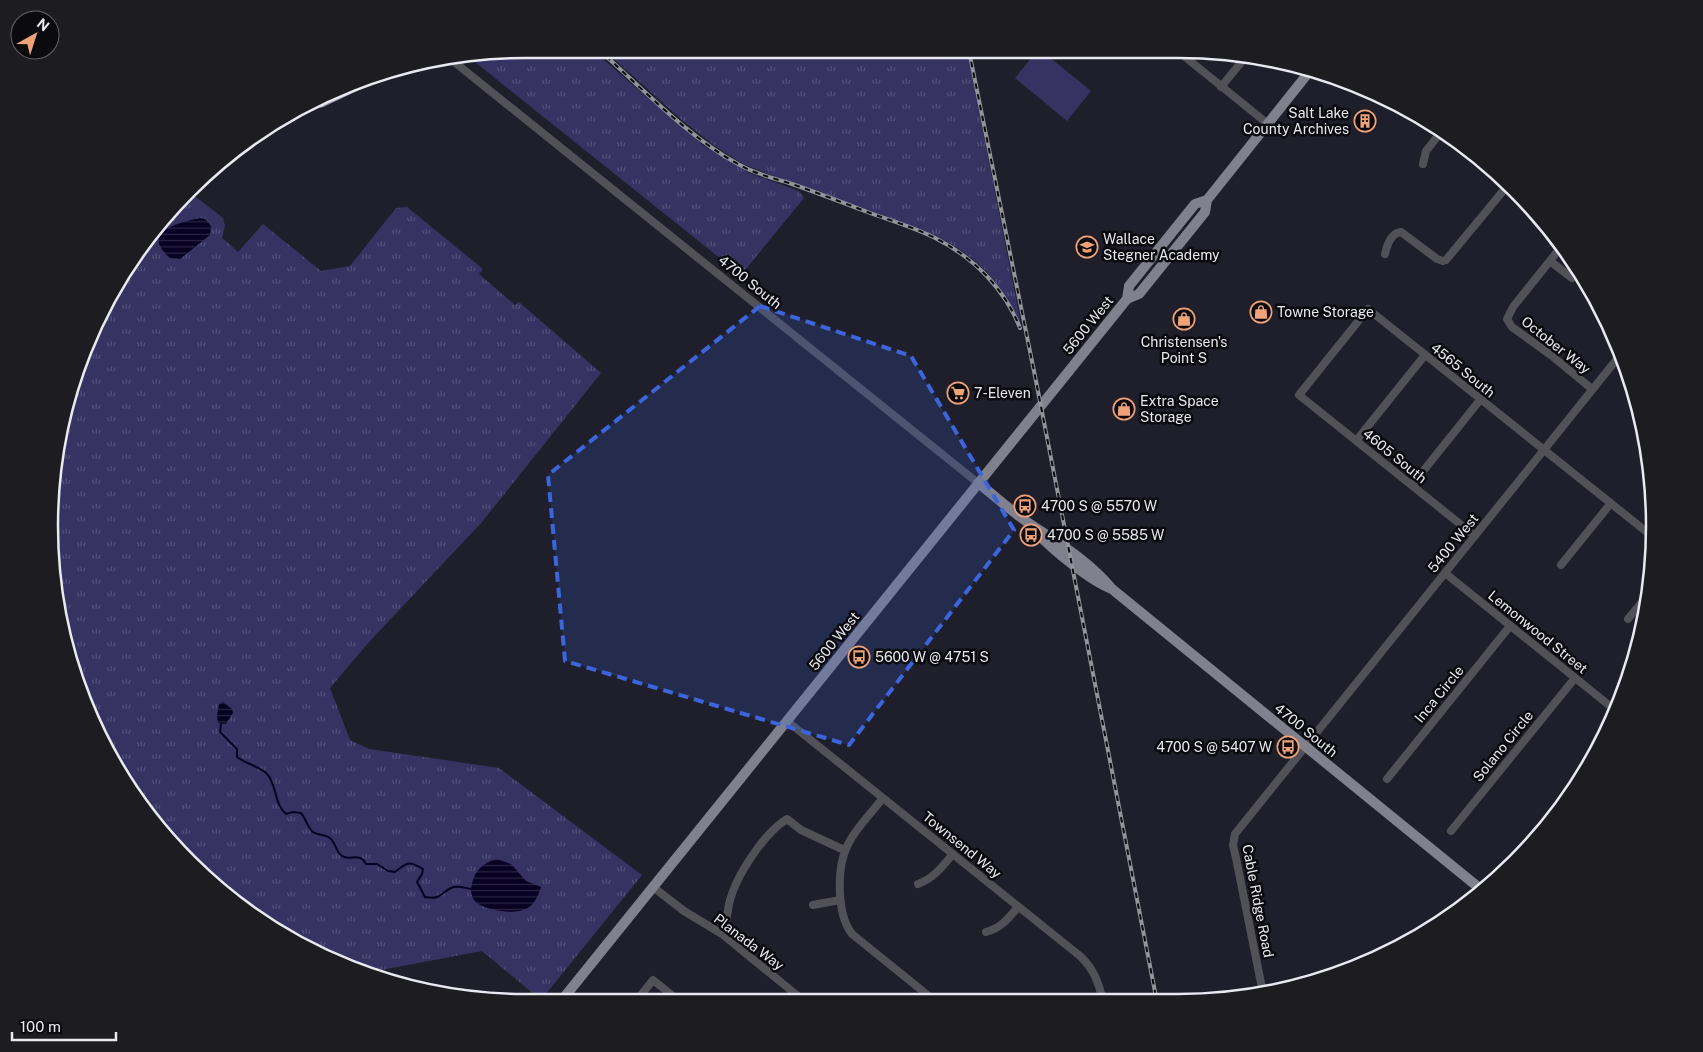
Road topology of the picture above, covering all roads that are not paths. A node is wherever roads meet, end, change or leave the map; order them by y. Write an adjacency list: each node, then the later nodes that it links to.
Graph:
1 (1187, 58): 5 (street)
2 (1241, 62): 5 (street)
3 (456, 63): 21 (street, 4700 South)
4 (1307, 76): 6 (main road, 5600 West)
5 (1221, 87): 6 (street)
6 (1268, 124): 21 (main road, 5600 West)
7 (1438, 136): 8 (street)
8 (1423, 164)
9 (1503, 191): 11 (street)
10 (1557, 252): 12 (street, October Way)
11 (1384, 254)
12 (1550, 261): 13 (street); 16 (street, October Way)
13 (1572, 278)
14 (1425, 355): 17 (street, 4565 South); 18 (street, 4565 South); 19 (street)
15 (1615, 360): 16 (street, 5400 West)
16 (1592, 389): 20 (street, 5400 West)
17 (1299, 395): 19 (street, 4605 South)
18 (1480, 400): 20 (street, 4565 South); 22 (street)
19 (1356, 441): 22 (street, 4605 South)
20 (1543, 450): 23 (street, 4565 South); 25 (street, 5400 West)
21 (978, 483): 33 (main road, 5600 West); 34 (main road, 4700 South)
22 (1412, 485): 25 (street, 4605 South)
23 (1611, 503): 24 (street, 4565 South); 26 (street)
24 (1646, 531)
25 (1474, 536): 27 (street, 5400 West)
26 (1561, 565)
27 (1445, 572): 30 (street, Lemonwood Street); 34 (street, 5400 West)
28 (1638, 607): 29 (street)
29 (1628, 619)
30 (1510, 626): 31 (street, Lemonwood Street); 35 (street, Inca Circle)
31 (1575, 678): 32 (street, Lemonwood Street); 37 (street, Solano Circle)
32 (1610, 706)
33 (787, 721): 36 (street, Townsend Way); 42 (main road, 5600 West)
34 (1305, 747): 41 (main road, 4700 South); 48 (street, Cable Ridge Road)
35 (1387, 779)
36 (883, 798): 38 (street); 39 (street, Townsend Way)
37 (1451, 831)
38 (844, 850): 43 (street); 47 (street)
39 (953, 854): 40 (street); 45 (street, Townsend Way)
40 (918, 884)
41 (1476, 886)
42 (653, 887): 47 (street, Planada Way); 49 (main road, 5600 West)
43 (840, 900): 44 (street); 53 (street)
44 (813, 905)
45 (1018, 907): 46 (street); 54 (street, Townsend Way)
46 (986, 932)
47 (722, 934): 52 (street, Planada Way)
48 (1262, 986)
49 (567, 994)
50 (642, 994): 51 (street)
51 (670, 994)
52 (795, 994)
53 (926, 994)
54 (1101, 994)

